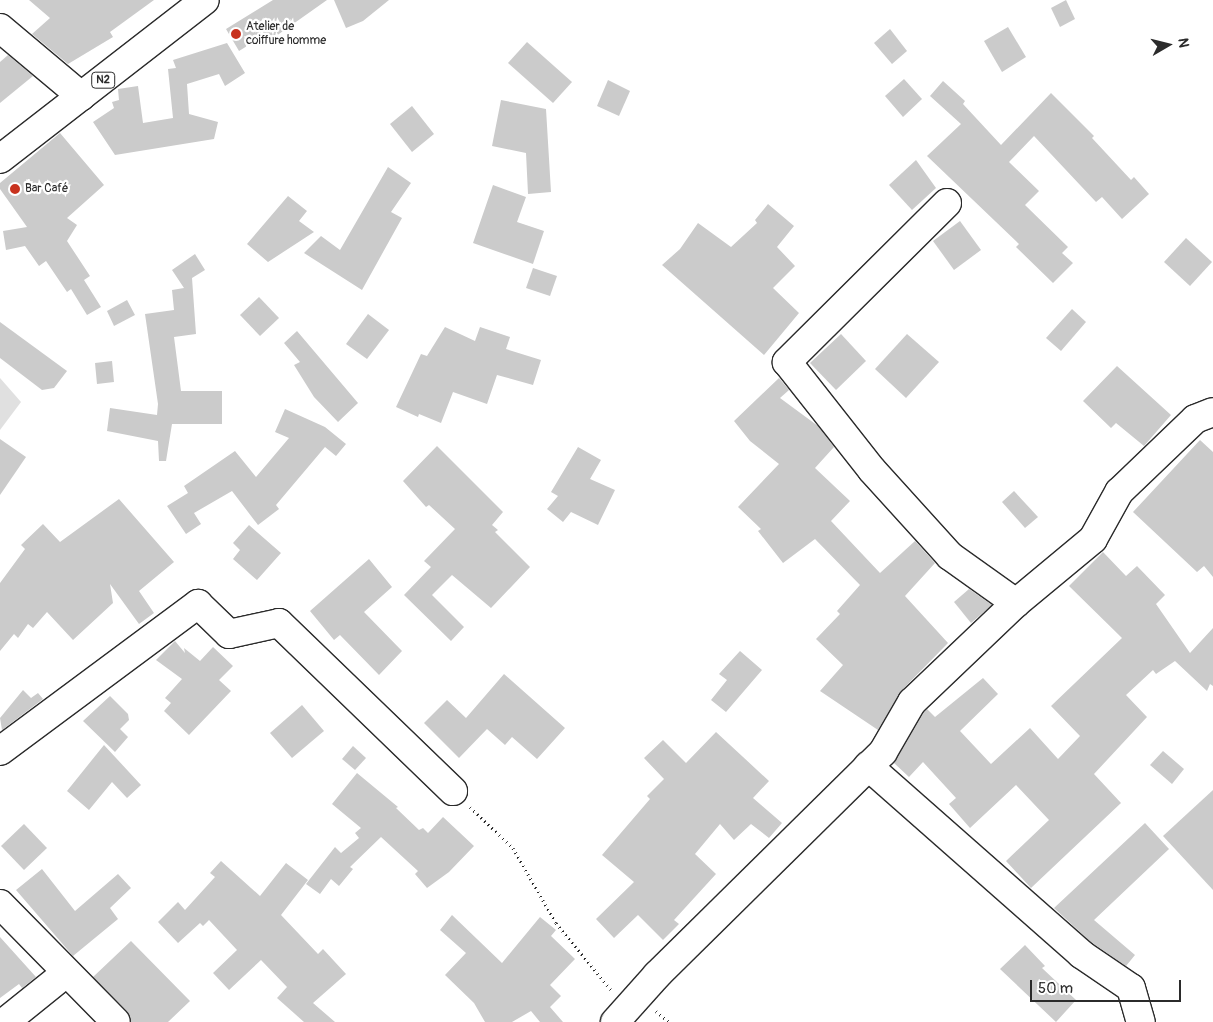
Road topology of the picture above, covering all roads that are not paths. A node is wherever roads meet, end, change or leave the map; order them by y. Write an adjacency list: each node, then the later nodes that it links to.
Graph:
1 (205, 0): 3 (main road, N2)
2 (0, 28): 3 (main road)
3 (81, 96): 4 (main road, N2)
4 (0, 159)
5 (947, 203): 7 (main road)
6 (1213, 412): 7 (main road)
7 (1016, 603): 9 (main road)
8 (0, 751): 10 (main road)
9 (868, 766): 13 (main road); 16 (main road)
10 (452, 791)
11 (0, 904): 12 (main road)
12 (66, 973): 14 (main road); 15 (main road)
13 (621, 1015)
14 (5, 1022)
15 (116, 1022)
16 (1141, 1022)

